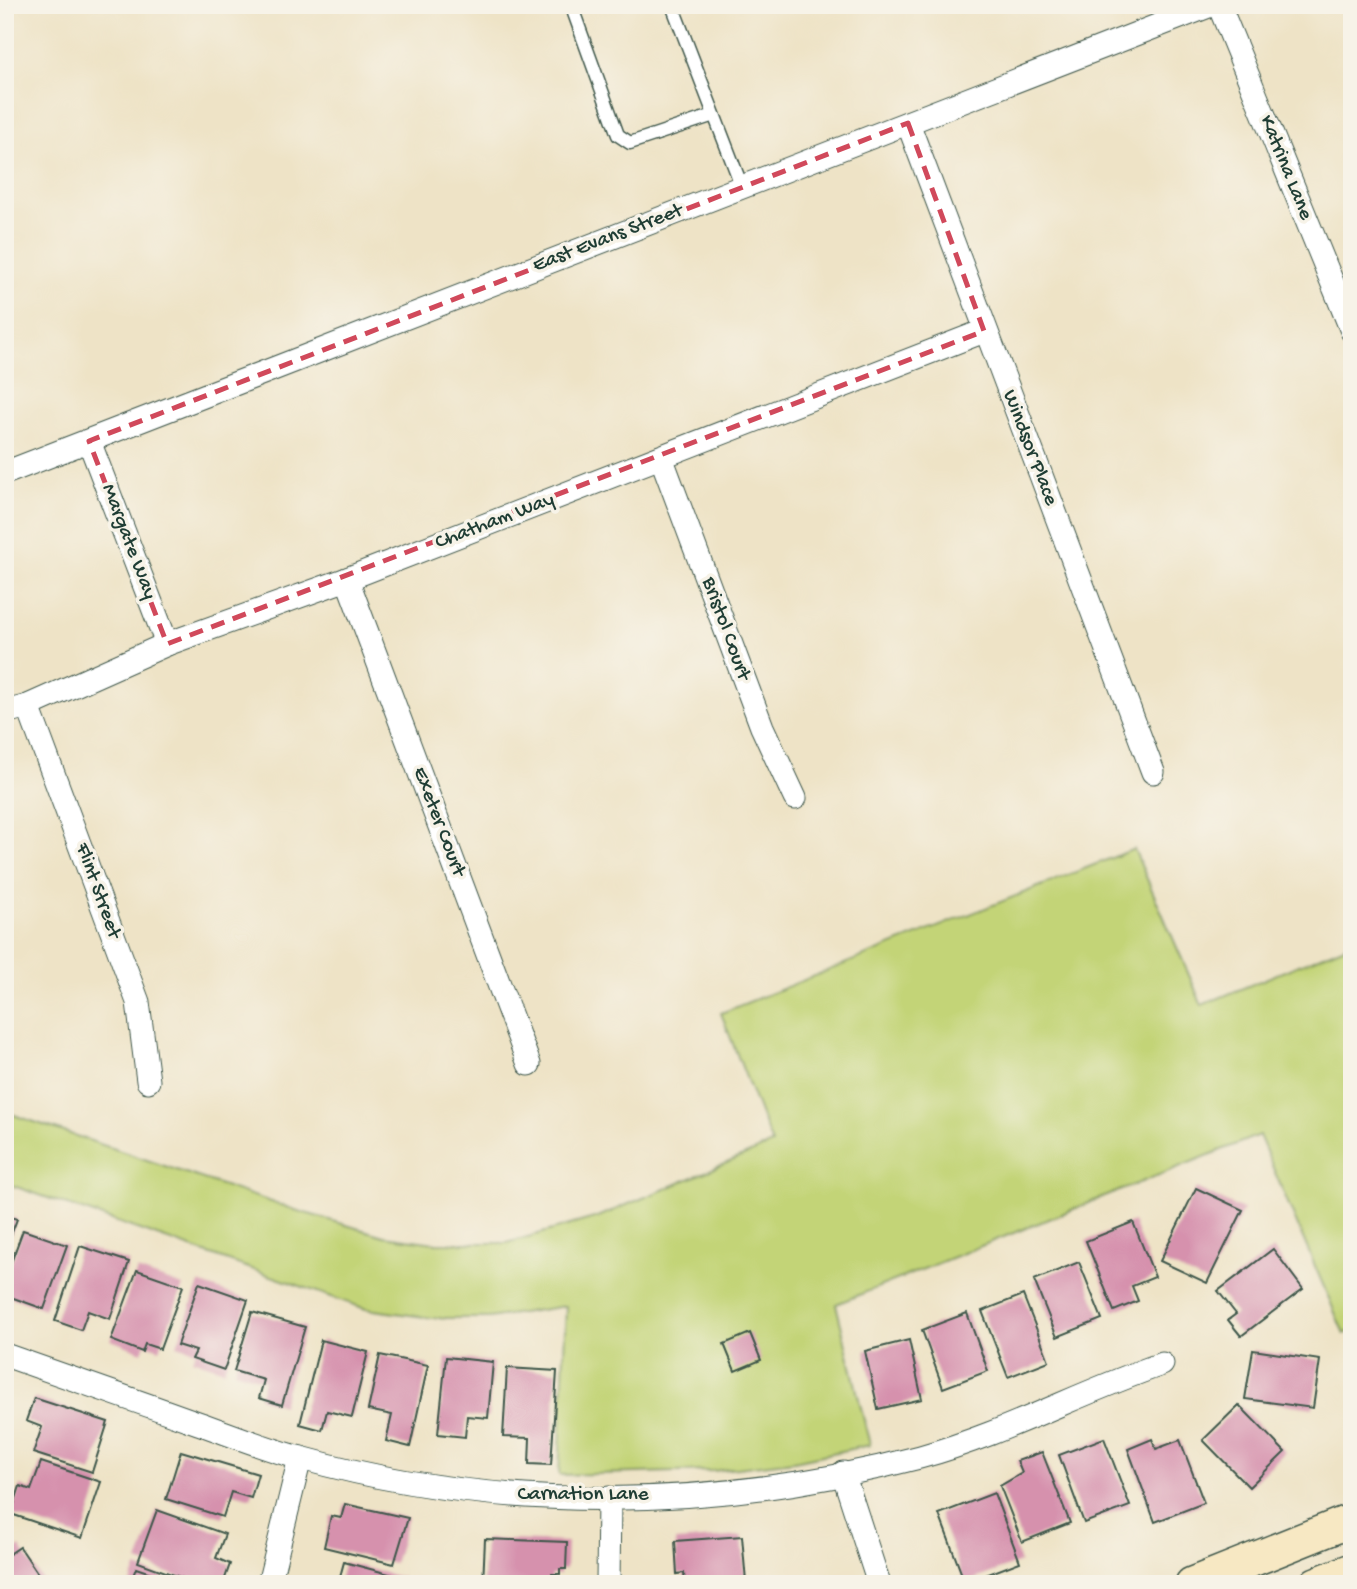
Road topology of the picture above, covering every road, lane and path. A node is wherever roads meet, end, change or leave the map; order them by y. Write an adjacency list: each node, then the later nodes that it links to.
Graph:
1 (571, 5): 5 (lane)
2 (672, 5): 5 (lane)
3 (1211, 5): 6 (street, East Evans Street)
4 (1219, 5): 8 (street, Katrina Lane)
5 (714, 114): 7 (lane)
6 (908, 123): 7 (street, East Evans Street); 9 (street, Windsor Place)
7 (742, 187): 10 (street, East Evans Street)
8 (1351, 330)
9 (984, 331): 11 (street, Chatham Way); 17 (street, Windsor Place)
10 (89, 441): 12 (street, East Evans Street); 14 (street, Margate Way)
11 (661, 457): 13 (street, Chatham Way); 18 (street, Bristol Court)
12 (5, 473)
13 (347, 579): 14 (street, Chatham Way); 19 (street, Exeter Court)
14 (167, 644): 15 (street, Chatham Way)
15 (28, 706): 16 (street, Chatham Way); 20 (street, Flint Street)
16 (5, 712)
17 (1153, 772)
18 (795, 799)
19 (529, 1064)
20 (148, 1081)
21 (5, 1355): 23 (street, Carnation Lane)
22 (1162, 1364): 24 (street, Carnation Lane)
23 (300, 1458): 25 (street, Carnation Lane); 28 (street)
24 (843, 1473): 25 (street, Carnation Lane); 30 (street)
25 (609, 1499): 29 (street)
26 (1352, 1520): 31 (main road)
27 (1352, 1570): 32 (main road)
28 (269, 1584)
29 (608, 1584)
30 (879, 1584)
31 (1192, 1584)
32 (1316, 1584)

